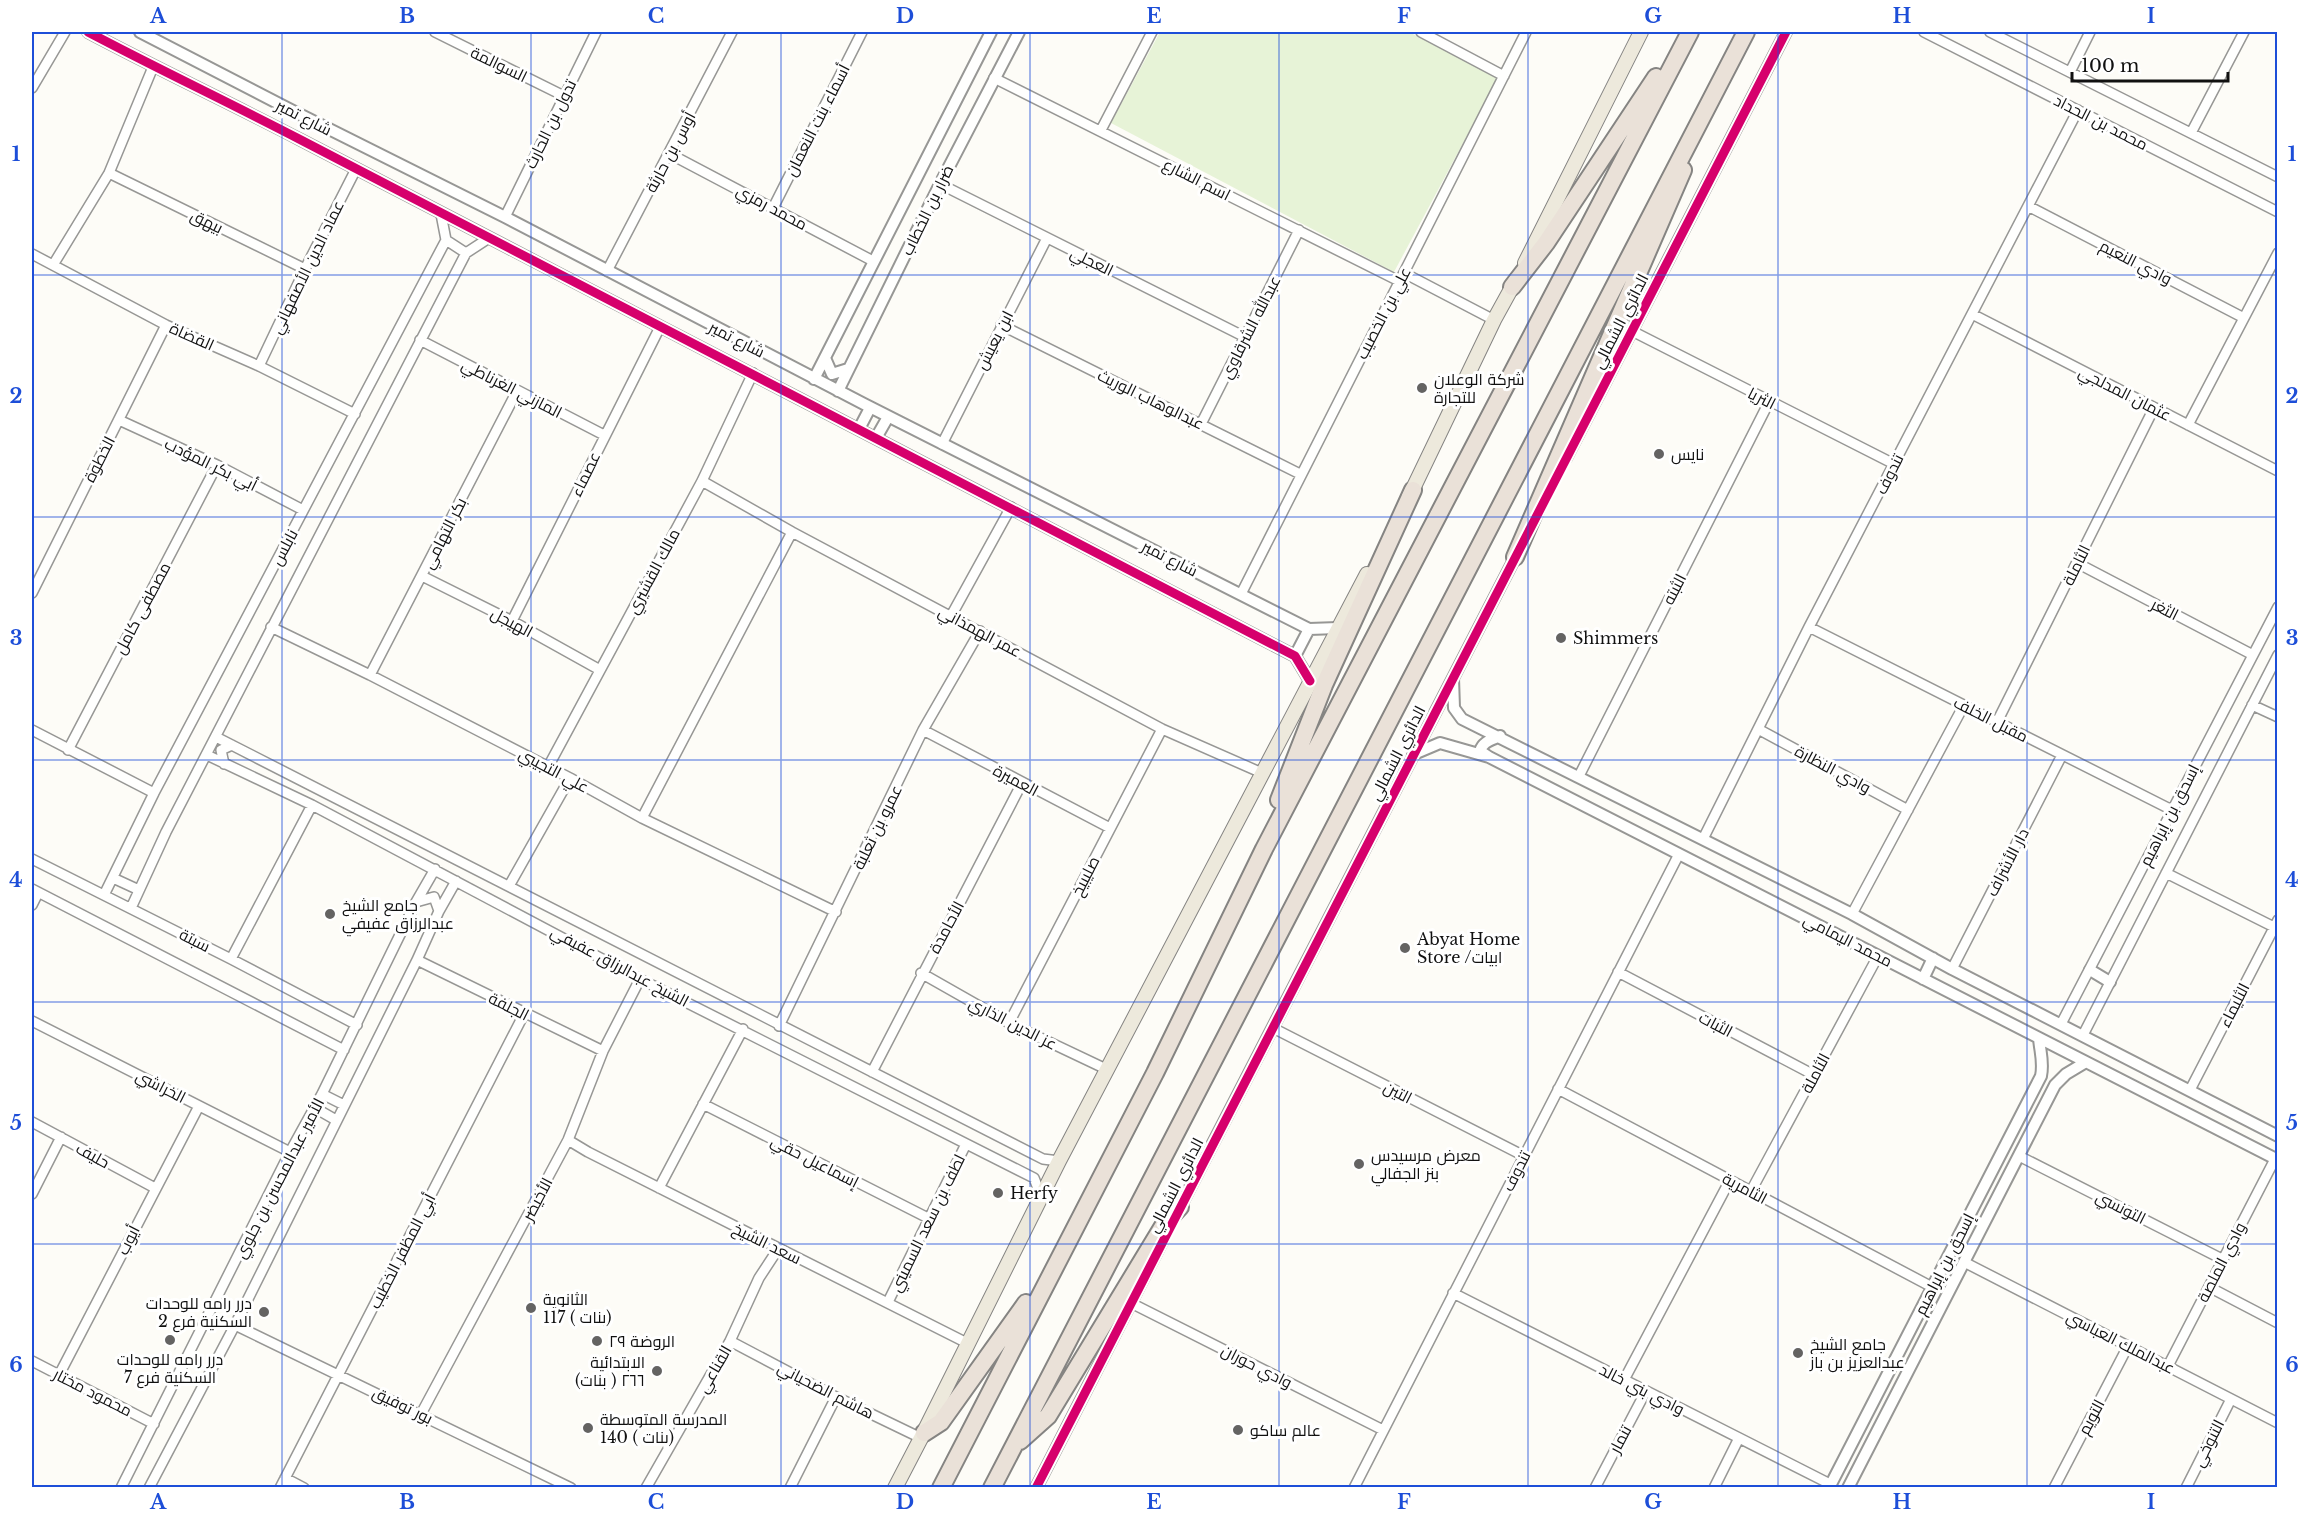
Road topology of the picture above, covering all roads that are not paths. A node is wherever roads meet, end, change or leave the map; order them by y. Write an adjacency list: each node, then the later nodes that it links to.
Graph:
1 (64, 32): 26 (street)
2 (88, 32): 22 (street)
3 (140, 32): 21 (street, شارع تمير)
4 (435, 32): 28 (street, السوالمة)
5 (596, 32): 28 (street, تدول بن الحارث)
6 (862, 32): 40 (street, أسماء بنت النعمان)
7 (991, 32): 51 (street, ضرار بن الخطاب)
8 (1019, 32): 25 (street, ضرار بن الخطاب)
9 (1152, 32): 32 (street)
10 (1421, 32): 24 (street)
11 (1526, 32): 24 (street, علي بن الخصيب)
12 (1641, 32): 56 (main road)
13 (1688, 32): 56 (highway); 143 (highway)
14 (1746, 32): 27 (highway, الدائري الشمالي)
15 (1786, 32): 63 (street, الدائري الشمالي)
16 (1924, 32): 29 (street, محمد بن الحداد)
17 (1990, 32): 23 (street, محمد بن الحداد)
18 (2090, 32): 23 (street)
19 (2244, 32): 33 (street)
20 (729, 33): 34 (street, أوس بن حارثة)
21 (156, 36): 30 (street, شارع تمير)
22 (153, 67): 31 (street); 36 (street)
23 (2070, 72): 33 (street, محمد بن الحداد)
24 (1504, 76): 55 (street, علي بن الخصيب)
25 (994, 78): 32 (street, اسم الشارع); 38 (street, ضرار بن الخطاب)
26 (32, 88)
27 (1713, 93): 94 (highway); 246 (highway, الدائري الشمالي)
28 (564, 96): 43 (street, تدول بن الحارث)
29 (2078, 110): 39 (street, تندوف); 41 (street, محمد بن الحداد)
30 (291, 111): 31 (street); 43 (street, شارع تمير)
31 (281, 129): 35 (street)
32 (1101, 130): 44 (street, اسم الشارع)
33 (2191, 133): 37 (street, محمد بن الحداد)
34 (670, 154): 40 (street, محمد رمزي); 54 (street, أوس بن حارثة)
35 (356, 169): 42 (street); 53 (street, عماد الدين الأصفهاني)
36 (109, 173): 52 (street); 53 (street, بيهق)
37 (2277, 177)
38 (940, 184): 46 (street, العجلي); 68 (street, ضرار بن الخطاب)
39 (2028, 206): 57 (street, تندوف); 58 (street, وادي النعيم)
40 (773, 208): 51 (street, محمد رمزي)
41 (2277, 212)
42 (441, 214): 45 (street); 47 (street)
43 (505, 217): 54 (street, شارع تمير)
44 (1299, 230): 55 (street, اسم الشارع); 64 (street, عبدالله الشرقاوي)
45 (489, 238): 48 (street, نابلس); 62 (street)
46 (1047, 238): 61 (street, ابن يعيش); 64 (street, العجلي)
47 (446, 240): 48 (street); 76 (street, نابلس)
48 (466, 253): 65 (street, نابلس)
49 (2277, 253): 58 (street)
50 (32, 254): 52 (street, القضاة)
51 (873, 261): 66 (street, ضرار بن الخطاب)
52 (53, 265): 60 (street, القضاة)
53 (305, 269): 67 (street, عماد الدين الأصفهاني)
54 (607, 271): 70 (street, شارع تمير)
55 (1401, 277): 59 (street, اسم الشارع); 88 (street, علي بن الخصيب)
56 (1512, 287): 59 (main road)
57 (1972, 314): 75 (street, عثمان المدلجي); 85 (street, تندوف)
58 (2244, 318): 80 (street)
59 (1494, 320): 90 (main road)
60 (166, 325): 67 (street, القضاة); 78 (street, الخطوة)
61 (1001, 325): 79 (street, عبدالوهاب الوريث); 84 (street, ابن يعيش)
62 (660, 327): 69 (street); 82 (street, عصماء)
63 (1632, 331): 73 (street, الثريا); 94 (street, الدائري الشمالي)
64 (1245, 337): 79 (street, عبدالله الشرقاوي)
65 (420, 340): 71 (street, المازني الغرناطي); 102 (street, نابلس)
66 (825, 358): 68 (street); 70 (street, ضرار بن الخطاب)
67 (259, 366): 76 (street, القضاة)
68 (848, 369): 72 (street, ضرار بن الخطاب)
69 (753, 374): 81 (street); 89 (street, مالك القشيري)
70 (814, 379): 72 (street, شارع تمير)
71 (517, 391): 82 (street, المازني الغرناطي); 96 (street, بكر التهامي)
72 (838, 391): 74 (street, شارع تمير)
73 (1769, 402): 85 (street, الثريا); 133 (street, الثبته)
74 (870, 408): 77 (street, شارع تمير); 81 (street)
75 (2154, 408): 80 (street, عثمان المدلجي); 95 (street, الثاملة)
76 (355, 414): 92 (street, نابلس)
77 (888, 417): 83 (street); 84 (street, شارع تمير)
78 (119, 420): 86 (street, أبي بكر المؤدب); 97 (street, الخطوة)
79 (1201, 424): 88 (street, عبدالوهاب الوريث)
80 (2188, 425): 87 (street, عثمان المدلجي)
81 (859, 429): 83 (street)
82 (604, 435): 101 (street, عصماء)
83 (876, 438): 91 (street)
84 (942, 444): 98 (street, شارع تمير)
85 (1894, 464): 103 (street, تندوف)
86 (217, 465): 92 (street, أبي بكر المؤدب); 125 (street, مصطفى كامل)
87 (2277, 471)
88 (1300, 474): 98 (street, علي بن الخصيب)
89 (702, 481): 93 (street, عمر الهمذاني); 110 (street, مالك القشيري)
90 (1413, 490): 104 (main road); 143 (highway)
91 (1011, 507): 100 (street); 109 (street)
92 (303, 510): 136 (street, نابلس)
93 (792, 532): 100 (street, عمر الهمذاني); 140 (street)
94 (1515, 557): 112 (street, الدائري الشمالي)
95 (2077, 563): 107 (street, الثغر); 117 (street, الثاملة)
96 (422, 576): 101 (street, الهيجل); 111 (street, بكر التهامي)
97 (32, 593)
98 (1241, 594): 105 (street, شارع تمير)
99 (2277, 607): 107 (street, إسحق بن إبراهيم)
100 (951, 616): 106 (street, عمر الهمذاني)
101 (512, 621): 110 (street, الهيجل)
102 (272, 627): 111 (street, علي التجيبي); 123 (street, نابلس)
103 (1809, 627): 114 (street, مقبل الخلف); 119 (street, تندوف)
104 (1338, 628): 105 (street); 113 (main road)
105 (1309, 630): 109 (street)
106 (980, 631): 118 (street, عمر الهمذاني); 121 (street, عمرو بن ثعلبة)
107 (2253, 655): 139 (street, إسحق بن إبراهيم)
108 (2277, 655): 115 (street, إسحق بن إبراهيم)
109 (1295, 656): 113 (street)
110 (600, 670): 131 (street, مالك القشيري)
111 (370, 675): 131 (street, علي التجيبي)
112 (1453, 677): 122 (street, محمد اليمامي); 126 (street, الدائري الشمالي)
113 (1310, 681): 132 (main road)
114 (1964, 705): 117 (street, مقبل الخلف); 138 (street)
115 (2252, 705): 116 (street); 147 (street, إسحق بن إبراهيم)
116 (2277, 717)
117 (1997, 722): 127 (street, مقبل الخلف)
118 (1162, 729): 132 (street, عمر الهمذاني); 141 (street, صليبيخ)
119 (1758, 729): 138 (street, وادي النظارة); 142 (street, تندوف)
120 (32, 730): 125 (street)
121 (923, 730): 135 (street, العميرة); 158 (street, عمرو بن ثعلبة)
122 (1500, 736): 129 (street); 133 (street, محمد اليمامي)
123 (216, 737): 124 (street, الشيخ عبدالرزاق عفيفي); 128 (street, نابلس)
124 (232, 745): 130 (street); 150 (street, الشيخ عبدالرزاق عفيفي)
125 (68, 750): 136 (street)
126 (1414, 754): 129 (street, محمد اليمامي); 178 (street, الدائري الشمالي)
127 (2062, 754): 139 (street, مقبل الخلف); 165 (street, دار الأشراف)
128 (207, 755): 130 (street, الشيخ عبدالرزاق عفيفي); 151 (street, نابلس)
129 (1489, 757): 144 (street, محمد اليمامي)
130 (224, 764): 137 (street, الشيخ عبدالرزاق عفيفي)
131 (548, 767): 134 (street, علي التجيبي)
132 (1262, 773): 185 (main road)
133 (1579, 776): 142 (street, محمد اليمامي)
134 (570, 778): 140 (street, علي التجيبي); 150 (street)
135 (1022, 783): 141 (street, العميرة); 168 (street, الأحامدة)
136 (154, 793): 148 (street, نابلس)
137 (312, 805): 146 (street, الشيخ عبدالرزاق عفيفي); 163 (street)
138 (1908, 810): 159 (street)
139 (2172, 810): 166 (street, إسحق بن إبراهيم)
140 (642, 818): 158 (street, علي التجيبي)
141 (1110, 828): 174 (street, صليبيخ)
142 (1703, 839): 159 (street, محمد اليمامي)
143 (1264, 849): 221 (highway)
144 (1678, 854): 161 (street, محمد اليمامي); 167 (street, تندوف)
145 (32, 859): 153 (street, سبتة)
146 (435, 869): 149 (street, الشيخ عبدالرزاق عفيفي); 154 (street, الأمير عبدالمحسن بن جلوي)
147 (2166, 873): 160 (street); 171 (street, إسحق بن إبراهيم)
148 (113, 878): 151 (street); 153 (street, نابلس)
149 (456, 881): 157 (street, الأمير عبدالمحسن بن جلوي); 169 (street, الشيخ عبدالرزاق عفيفي)
150 (509, 886): 177 (street, الشيخ عبدالرزاق عفيفي)
151 (139, 890): 156 (street, نابلس)
152 (35, 891): 155 (street); 182 (street, سبتة)
153 (104, 895): 156 (street, سبتة)
154 (416, 902): 157 (street); 176 (street, الأمير عبدالمحسن بن جلوي)
155 (32, 905)
156 (131, 908): 163 (street, سبتة)
157 (439, 910): 164 (street, الأمير عبدالمحسن بن جلوي)
158 (836, 912): 177 (street, عمرو بن ثعلبة)
159 (1852, 914): 162 (street, محمد اليمامي)
160 (2276, 924): 190 (street, الثليماء)
161 (1878, 956): 170 (street, محمد اليمامي); 187 (street, الثاملة)
162 (1933, 958): 165 (street, محمد اليمامي); 170 (street)
163 (231, 959): 176 (street, سبتة)
164 (417, 960): 172 (street, الجلفة); 194 (street, الأمير عبدالمحسن بن جلوي)
165 (1952, 969): 175 (street, محمد اليمامي)
166 (2090, 970): 171 (street); 175 (street, إسحق بن إبراهيم)
167 (1618, 972): 187 (street, الثبات); 188 (street, تندوف)
168 (921, 973): 174 (street, عز الدين الذاري); 186 (street, الأحامدة)
169 (640, 979): 179 (street, الشيخ عبدالرزاق عفيفي); 183 (street, الأخيضر)
170 (1923, 979): 181 (street, محمد اليمامي)
171 (2110, 982): 180 (street, إسحق بن إبراهيم)
172 (524, 1014): 183 (street, الجلفة); 234 (street, أبي المظفر الخطيب)
173 (32, 1021): 195 (street, الخراشي)
174 (1009, 1023): 185 (street, عز الدين الذاري)
175 (2061, 1024): 180 (street, محمد اليمامي)
176 (357, 1025): 182 (street, الأمير عبدالمحسن بن جلوي)
177 (779, 1026): 186 (street, الشيخ عبدالرزاق عفيفي)
178 (1273, 1028): 204 (street, التين); 216 (street, الدائري الشمالي)
179 (743, 1029): 193 (street); 202 (street, الشيخ عبدالرزاق عفيفي)
180 (2083, 1035): 190 (street, محمد اليمامي)
181 (2039, 1038): 184 (street, محمد اليمامي); 189 (street, إسحق بن إبراهيم)
182 (344, 1050): 191 (street, الأمير عبدالمحسن بن جلوي)
183 (603, 1051): 201 (street, الأخيضر)
184 (2086, 1062): 192 (street, إسحق بن إبراهيم); 207 (street, محمد اليمامي)
185 (1106, 1069): 208 (main road)
186 (872, 1072): 206 (street, الشيخ عبدالرزاق عفيفي)
187 (1814, 1075): 213 (street, الثاملة)
188 (1558, 1089): 204 (street, تندوف); 210 (street, الثامرية)
189 (2034, 1089): 192 (street); 222 (street, إسحق بن إبراهيم)
190 (2190, 1090): 199 (street, محمد اليمامي)
191 (322, 1094): 194 (street); 196 (street, الأمير عبدالمحسن بن جلوي)
192 (2050, 1094): 205 (street, إسحق بن إبراهيم)
193 (702, 1104): 212 (street); 217 (street, إسماعيل حقي)
194 (344, 1105): 197 (street, الأمير عبدالمحسن بن جلوي)
195 (200, 1106): 203 (street, الخراشي); 211 (street, أيوب)
196 (315, 1108): 197 (street); 203 (street, الأمير عبدالمحسن بن جلوي)
197 (336, 1120): 228 (street, الأمير عبدالمحسن بن جلوي)
198 (32, 1122): 200 (street, حليف)
199 (2277, 1136)
200 (61, 1137): 211 (street, حليف); 214 (street)
201 (568, 1140): 212 (street, سعد الشيخ); 240 (street, الأخيضر)
202 (966, 1144): 209 (street, الشيخ عبدالرزاق عفيفي); 217 (street, لطف بن سعد السميني)
203 (290, 1152): 242 (street, الأمير عبدالمحسن بن جلوي)
204 (1524, 1156): 224 (street, تندوف)
205 (2019, 1156): 219 (street, التونسي); 220 (street, إسحق بن إبراهيم)
206 (1042, 1159): 208 (street, الشيخ عبدالرزاق عفيفي); 209 (street)
207 (2276, 1159): 219 (street, وادي الملصة)
208 (1059, 1161): 215 (main road)
209 (1034, 1178): 215 (street)
210 (1730, 1180): 213 (street, الثامرية); 236 (street)
211 (155, 1188): 235 (street, أيوب)
212 (659, 1188): 218 (street, سعد الشيخ)
213 (1751, 1191): 222 (street, الثامرية)
214 (32, 1194)
215 (1041, 1196): 230 (main road)
216 (1180, 1207): 226 (street, الدائري الشمالي); 246 (highway)
217 (928, 1218): 225 (street, لطف بن سعد السميني)
218 (778, 1249): 225 (street, سعد الشيخ); 229 (street, القناعي)
219 (2222, 1259): 223 (street, وادي الملصة)
220 (1964, 1262): 231 (street, عبدالملك العباسي); 263 (street, إسحق بن إبراهيم)
221 (1050, 1275): 244 (highway); 257 (highway)
222 (1932, 1287): 248 (street, إسحق بن إبراهيم)
223 (2209, 1287): 227 (street); 233 (street, وادي الملصة)
224 (1453, 1293): 236 (street, وادي بني خالد); 243 (street, تندوف)
225 (888, 1302): 230 (street, سعد الشيخ)
226 (1131, 1303): 243 (street, وادي حوران); 259 (street, الدائري الشمالي)
227 (2277, 1323)
228 (235, 1325): 234 (street, بور توفيق); 250 (street, الأمير عبدالمحسن بن جلوي)
229 (730, 1341): 238 (street, هاشم الضحياني); 254 (street, القناعي)
230 (967, 1343): 244 (main road)
231 (2128, 1346): 233 (street, عبدالملك العباسي); 264 (street, التويم)
232 (32, 1362): 235 (street, محمود مختار)
233 (2168, 1366): 239 (street, عبدالملك العباسي)
234 (338, 1374): 240 (street, بور توفيق); 247 (street, أبي المظفر الخطيب)
235 (59, 1375): 242 (street, محمود مختار)
236 (1624, 1380): 237 (street, وادي بني خالد)
237 (1646, 1391): 245 (street, وادي بني خالد); 261 (street, تنمار)
238 (837, 1397): 244 (street, هاشم الضحياني); 255 (street)
239 (2231, 1399): 241 (street, عبدالملك العباسي); 265 (street, التنوخي)
240 (421, 1414): 253 (street, بور توفيق)
241 (2277, 1423)
242 (154, 1424): 249 (street, الأمير عبدالمحسن بن جلوي)
243 (1383, 1430): 260 (street, تندوف)
244 (923, 1436): 256 (main road)
245 (1739, 1438): 248 (street, وادي بني خالد); 262 (street)
246 (1013, 1448): 258 (highway, الدائري الشمالي)
247 (285, 1478): 251 (street, أبي المظفر الخطيب); 252 (street)
248 (1829, 1486)
249 (121, 1488)
250 (149, 1488)
251 (280, 1488)
252 (304, 1488)
253 (571, 1488)
254 (646, 1488)
255 (790, 1488)
256 (895, 1488)
257 (941, 1488)
258 (992, 1488)
259 (1036, 1488)
260 (1354, 1488)
261 (1595, 1488)
262 (1714, 1488)
263 (1848, 1488)
264 (2054, 1488)
265 (2186, 1488)

